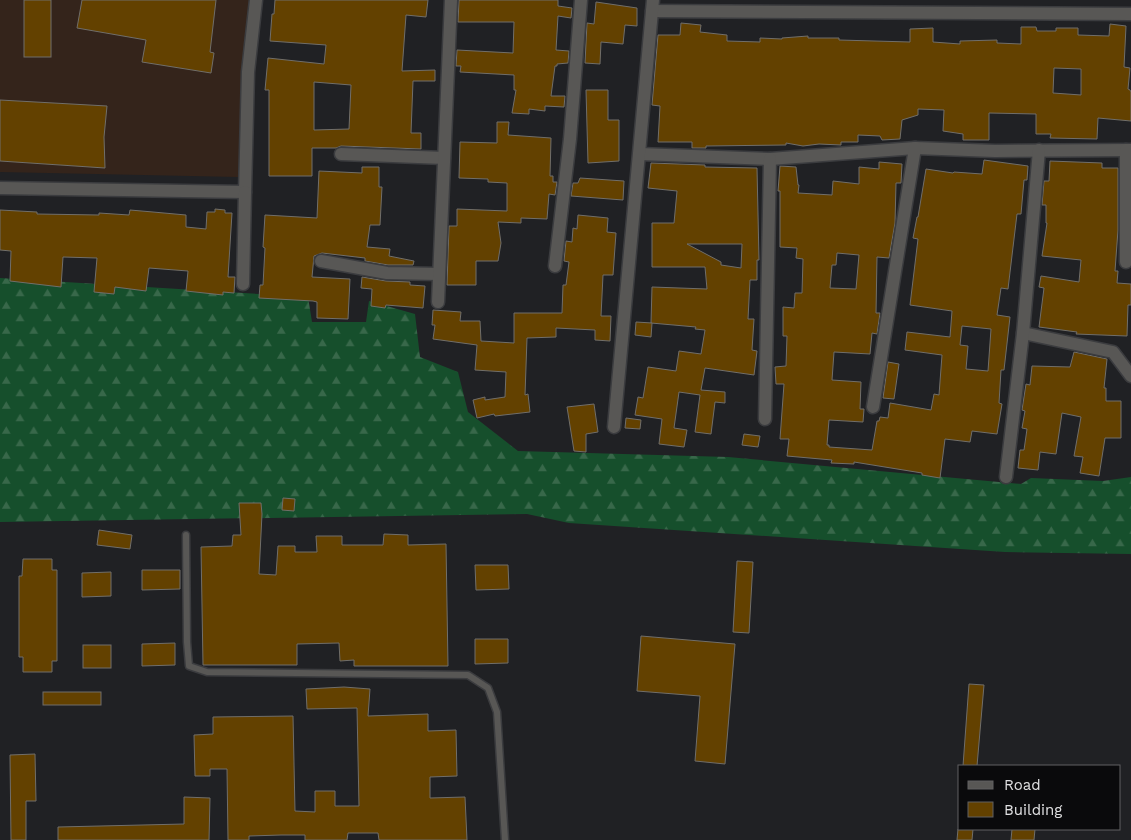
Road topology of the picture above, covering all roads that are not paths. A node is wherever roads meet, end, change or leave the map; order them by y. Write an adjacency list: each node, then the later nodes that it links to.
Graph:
1 (256, 0): 14 (street)
2 (451, 0): 11 (street)
3 (581, 0): 17 (street)
4 (653, 5): 5 (street); 10 (street)
5 (1131, 14)
6 (915, 148): 7 (street); 12 (street); 23 (street)
7 (1040, 150): 8 (street); 21 (street)
8 (1128, 150): 16 (street)
9 (341, 154): 11 (street)
10 (640, 154): 12 (street); 25 (street)
11 (444, 158): 18 (street)
12 (770, 160): 24 (street)
13 (0, 188): 14 (street)
14 (245, 192): 19 (street)
15 (321, 261): 18 (street)
16 (1126, 262)
17 (555, 266)
18 (439, 274): 20 (street)
19 (243, 284)
20 (438, 302)
21 (1023, 332): 22 (street); 26 (street)
22 (1131, 376)
23 (873, 407)
24 (765, 419)
25 (614, 427)
26 (1006, 477)
27 (186, 535): 28 (lane)
28 (505, 840)

